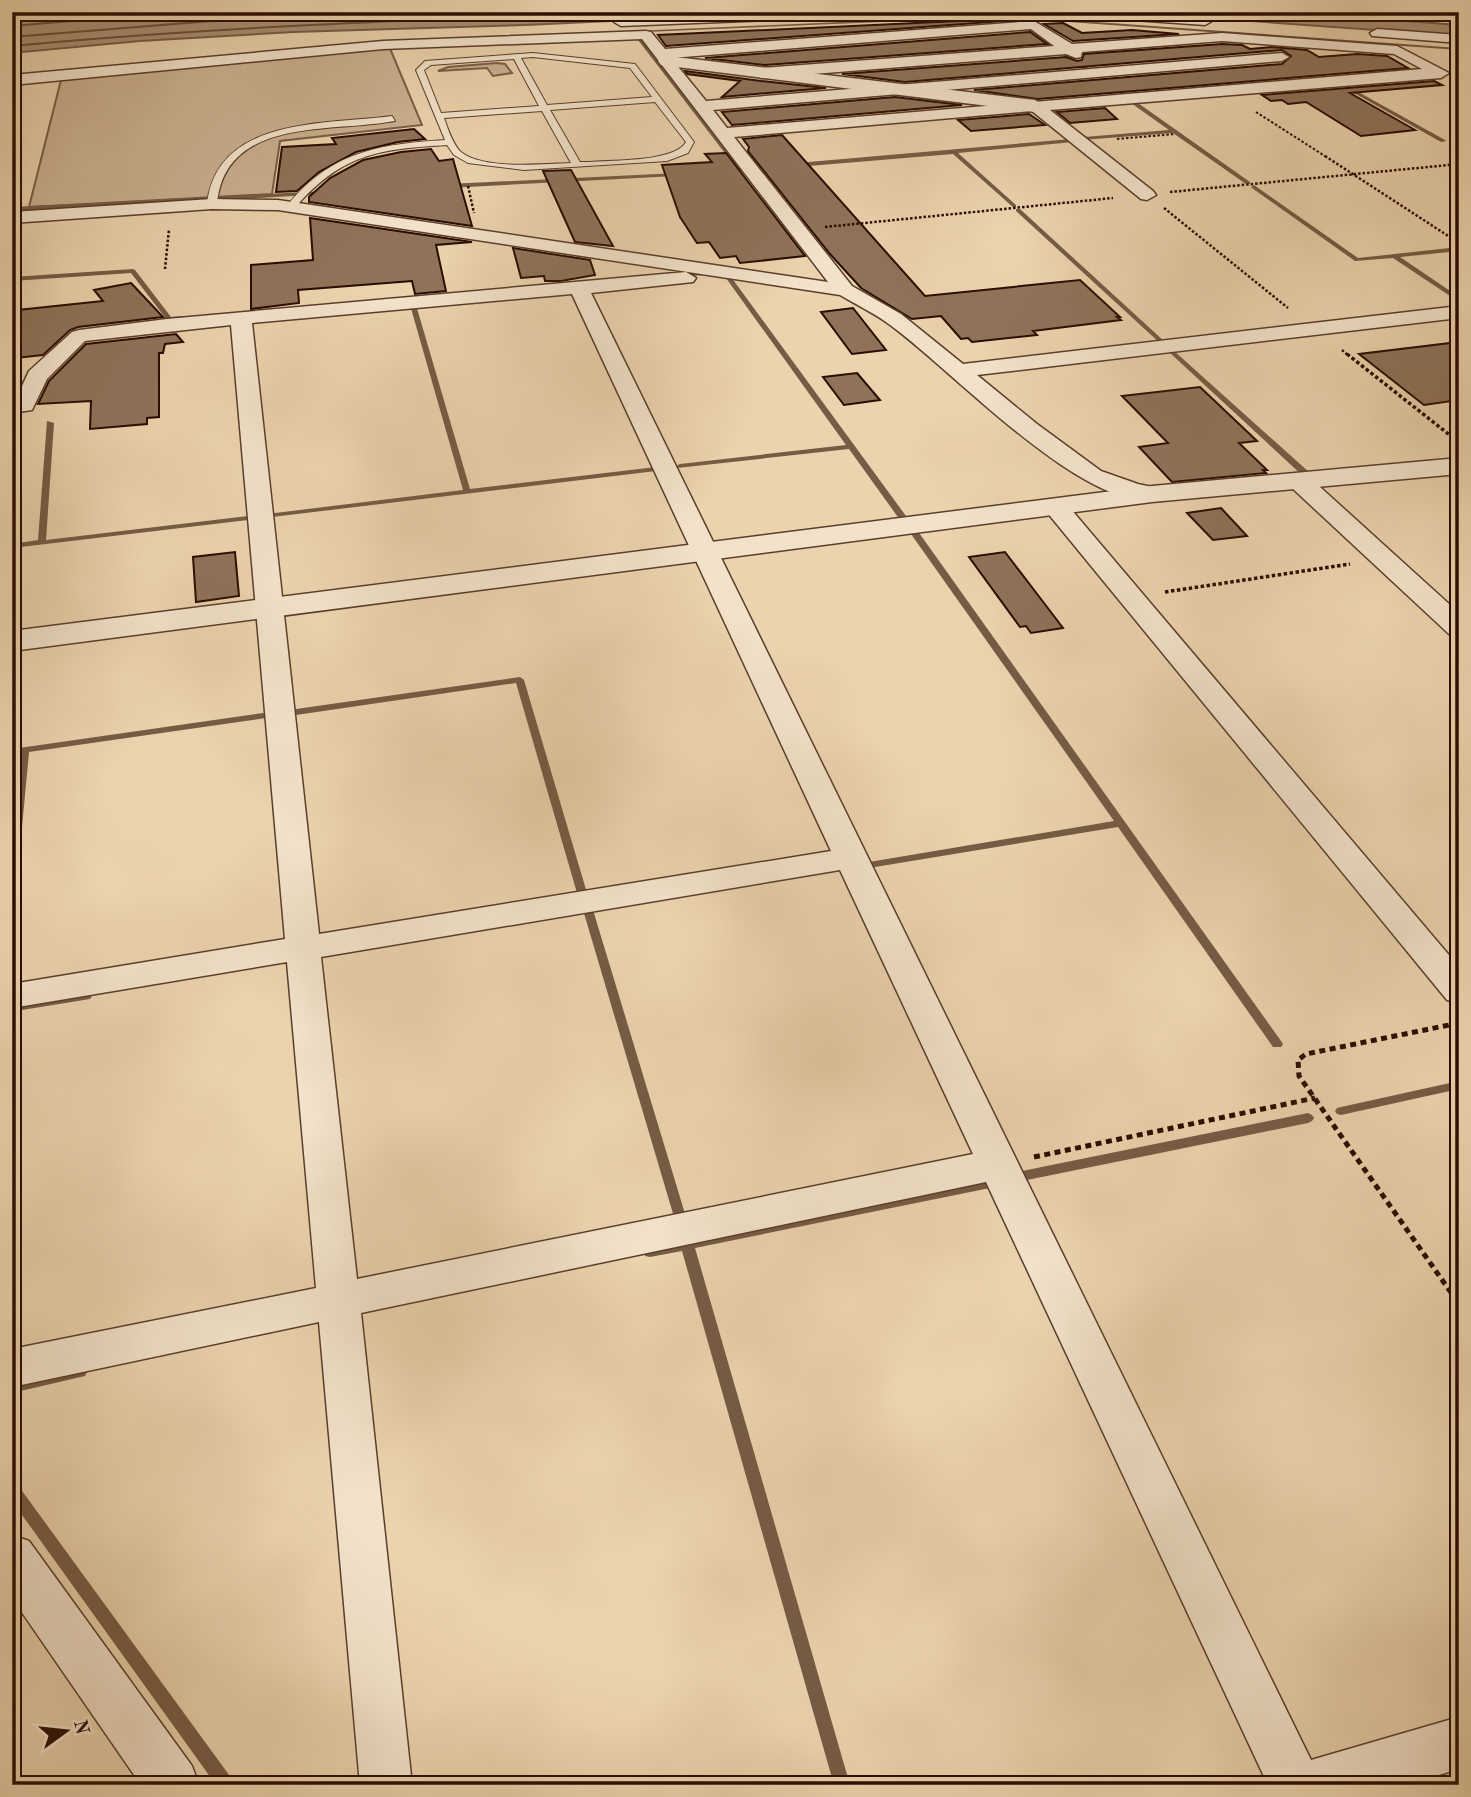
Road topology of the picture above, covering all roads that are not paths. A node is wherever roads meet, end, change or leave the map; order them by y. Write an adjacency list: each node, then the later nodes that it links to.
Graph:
1 (867, 12): 3 (street)
2 (1077, 12): 5 (street)
3 (328, 35)
4 (863, 38): 6 (street); 9 (street); 10 (street)
5 (1459, 39)
6 (1068, 49): 7 (street); 10 (street); 11 (street)
7 (1382, 49): 11 (street); 12 (street)
8 (516, 56): 18 (lane); 21 (lane); 22 (lane)
9 (664, 58): 13 (street); 14 (street); 19 (street)
10 (891, 63): 13 (street)
11 (1102, 72): 16 (street); 17 (street)
12 (1439, 72): 15 (street); 17 (street)
13 (761, 73): 16 (street)
14 (12, 80)
15 (1459, 82)
16 (897, 89): 19 (street); 20 (street)
17 (1138, 98): 20 (street)
18 (659, 100): 21 (lane); 26 (lane)
19 (702, 106): 24 (street)
20 (1035, 106): 24 (street); 27 (street)
21 (547, 108): 22 (lane); 26 (lane)
22 (440, 116): 25 (lane)
23 (392, 119): 29 (lane)
24 (724, 133): 33 (street)
25 (451, 142): 26 (lane); 28 (lane)
26 (576, 164)
27 (1147, 195)
28 (298, 198): 29 (street); 31 (street)
29 (212, 204): 30 (street)
30 (12, 218)
31 (742, 273): 32 (street); 33 (street)
32 (579, 287): 35 (street); 42 (street)
33 (845, 290): 36 (street)
34 (1459, 312): 36 (street)
35 (241, 318): 37 (street); 43 (street)
36 (957, 371): 40 (street)
37 (12, 406)
38 (1459, 466): 39 (street)
39 (1300, 482): 40 (street); 44 (street)
40 (1152, 494): 41 (street)
41 (1055, 506): 42 (street); 48 (street)
42 (705, 552): 43 (street); 46 (street)
43 (270, 608): 45 (street); 47 (street)
44 (1459, 628)
45 (12, 641)
46 (852, 858): 47 (street); 50 (street)
47 (304, 948): 49 (street); 51 (street)
48 (1459, 991)
49 (12, 996)
50 (1000, 1164): 51 (street); 57 (street)
51 (338, 1300): 52 (street); 56 (street)
52 (12, 1368)
53 (12, 1558): 55 (street)
54 (1459, 1743): 58 (street)
55 (173, 1785)
56 (386, 1785)
57 (1295, 1785)
58 (1314, 1785)

